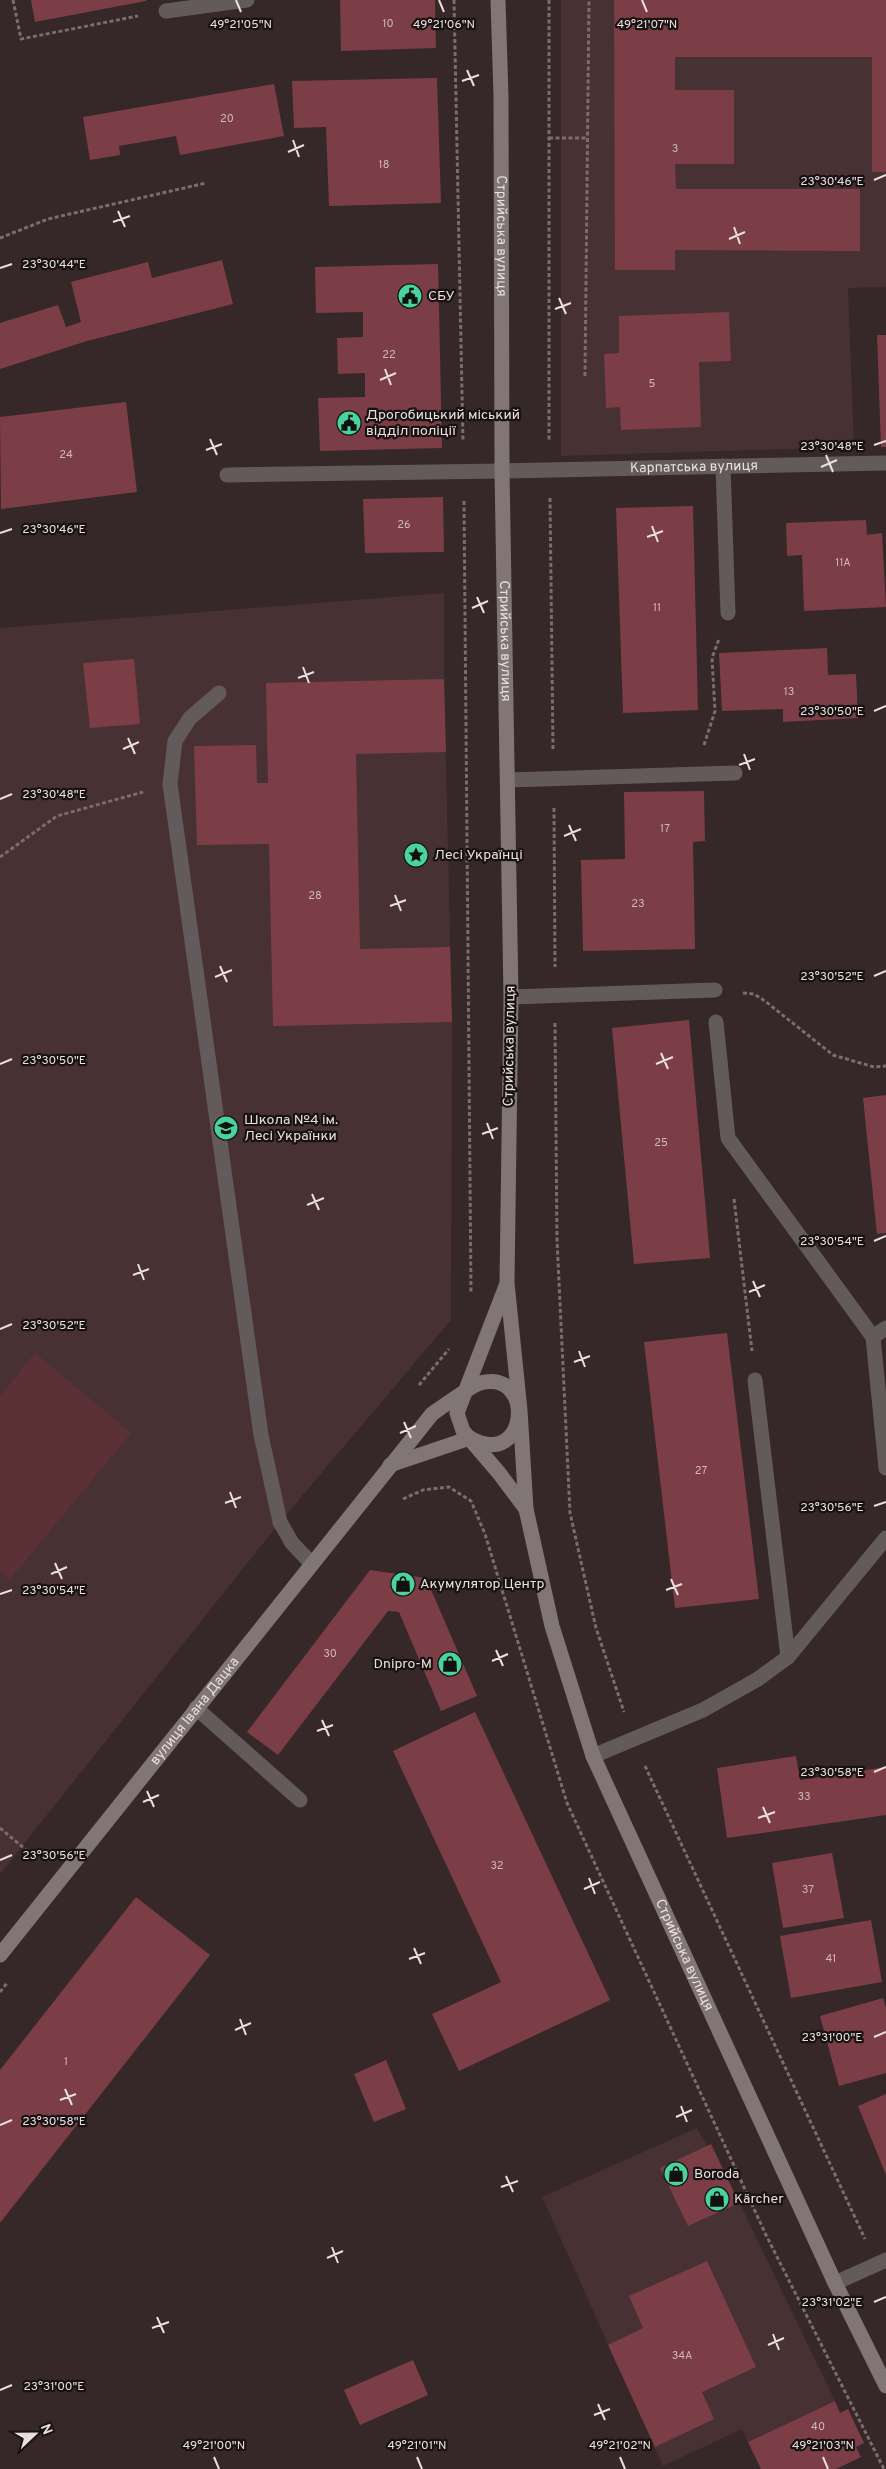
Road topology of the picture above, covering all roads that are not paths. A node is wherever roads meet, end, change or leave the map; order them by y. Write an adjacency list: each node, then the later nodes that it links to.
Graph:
1 (247, 0): 3 (street)
2 (498, 0): 6 (main road, Стрийська вулиця)
3 (166, 11)
4 (886, 463): 5 (street, Карпатська вулиця)
5 (723, 466): 6 (street, Карпатська вулиця); 8 (street)
6 (502, 471): 7 (street, Карпатська вулиця); 11 (main road, Стрийська вулиця)
7 (227, 475)
8 (728, 613)
9 (219, 693): 26 (street)
10 (736, 773): 11 (street)
11 (508, 780): 13 (main road, Стрийська вулиця)
12 (715, 990): 13 (street)
13 (511, 996): 15 (main road, Стрийська вулиця)
14 (716, 1022): 17 (street)
15 (507, 1283): 19 (main road, Стрийська вулиця); 20 (main road, Стрийська вулиця)
16 (886, 1328): 17 (street)
17 (873, 1337): 23 (street)
18 (755, 1380): 27 (street)
19 (464, 1394): 20 (main road); 21 (main road, Стрийська вулиця); 22 (main road, вулиця Івана Дацка)
20 (520, 1410): 21 (main road); 24 (main road, Стрийська вулиця)
21 (470, 1438): 22 (main road); 24 (main road, Стрийська вулиця)
22 (390, 1465): 26 (main road, вулиця Івана Дацка)
23 (886, 1468)
24 (526, 1509): 29 (main road, Стрийська вулиця)
25 (886, 1538): 27 (street)
26 (312, 1564): 28 (main road, вулиця Івана Дацка)
27 (788, 1657): 29 (street)
28 (196, 1708): 30 (street); 31 (main road, вулиця Івана Дацка)
29 (593, 1756): 33 (main road, Стрийська вулиця)
30 (300, 1800)
31 (0, 1955)
32 (881, 2262): 33 (street)
33 (835, 2284): 34 (main road, Стрийська вулиця)
34 (886, 2386)

